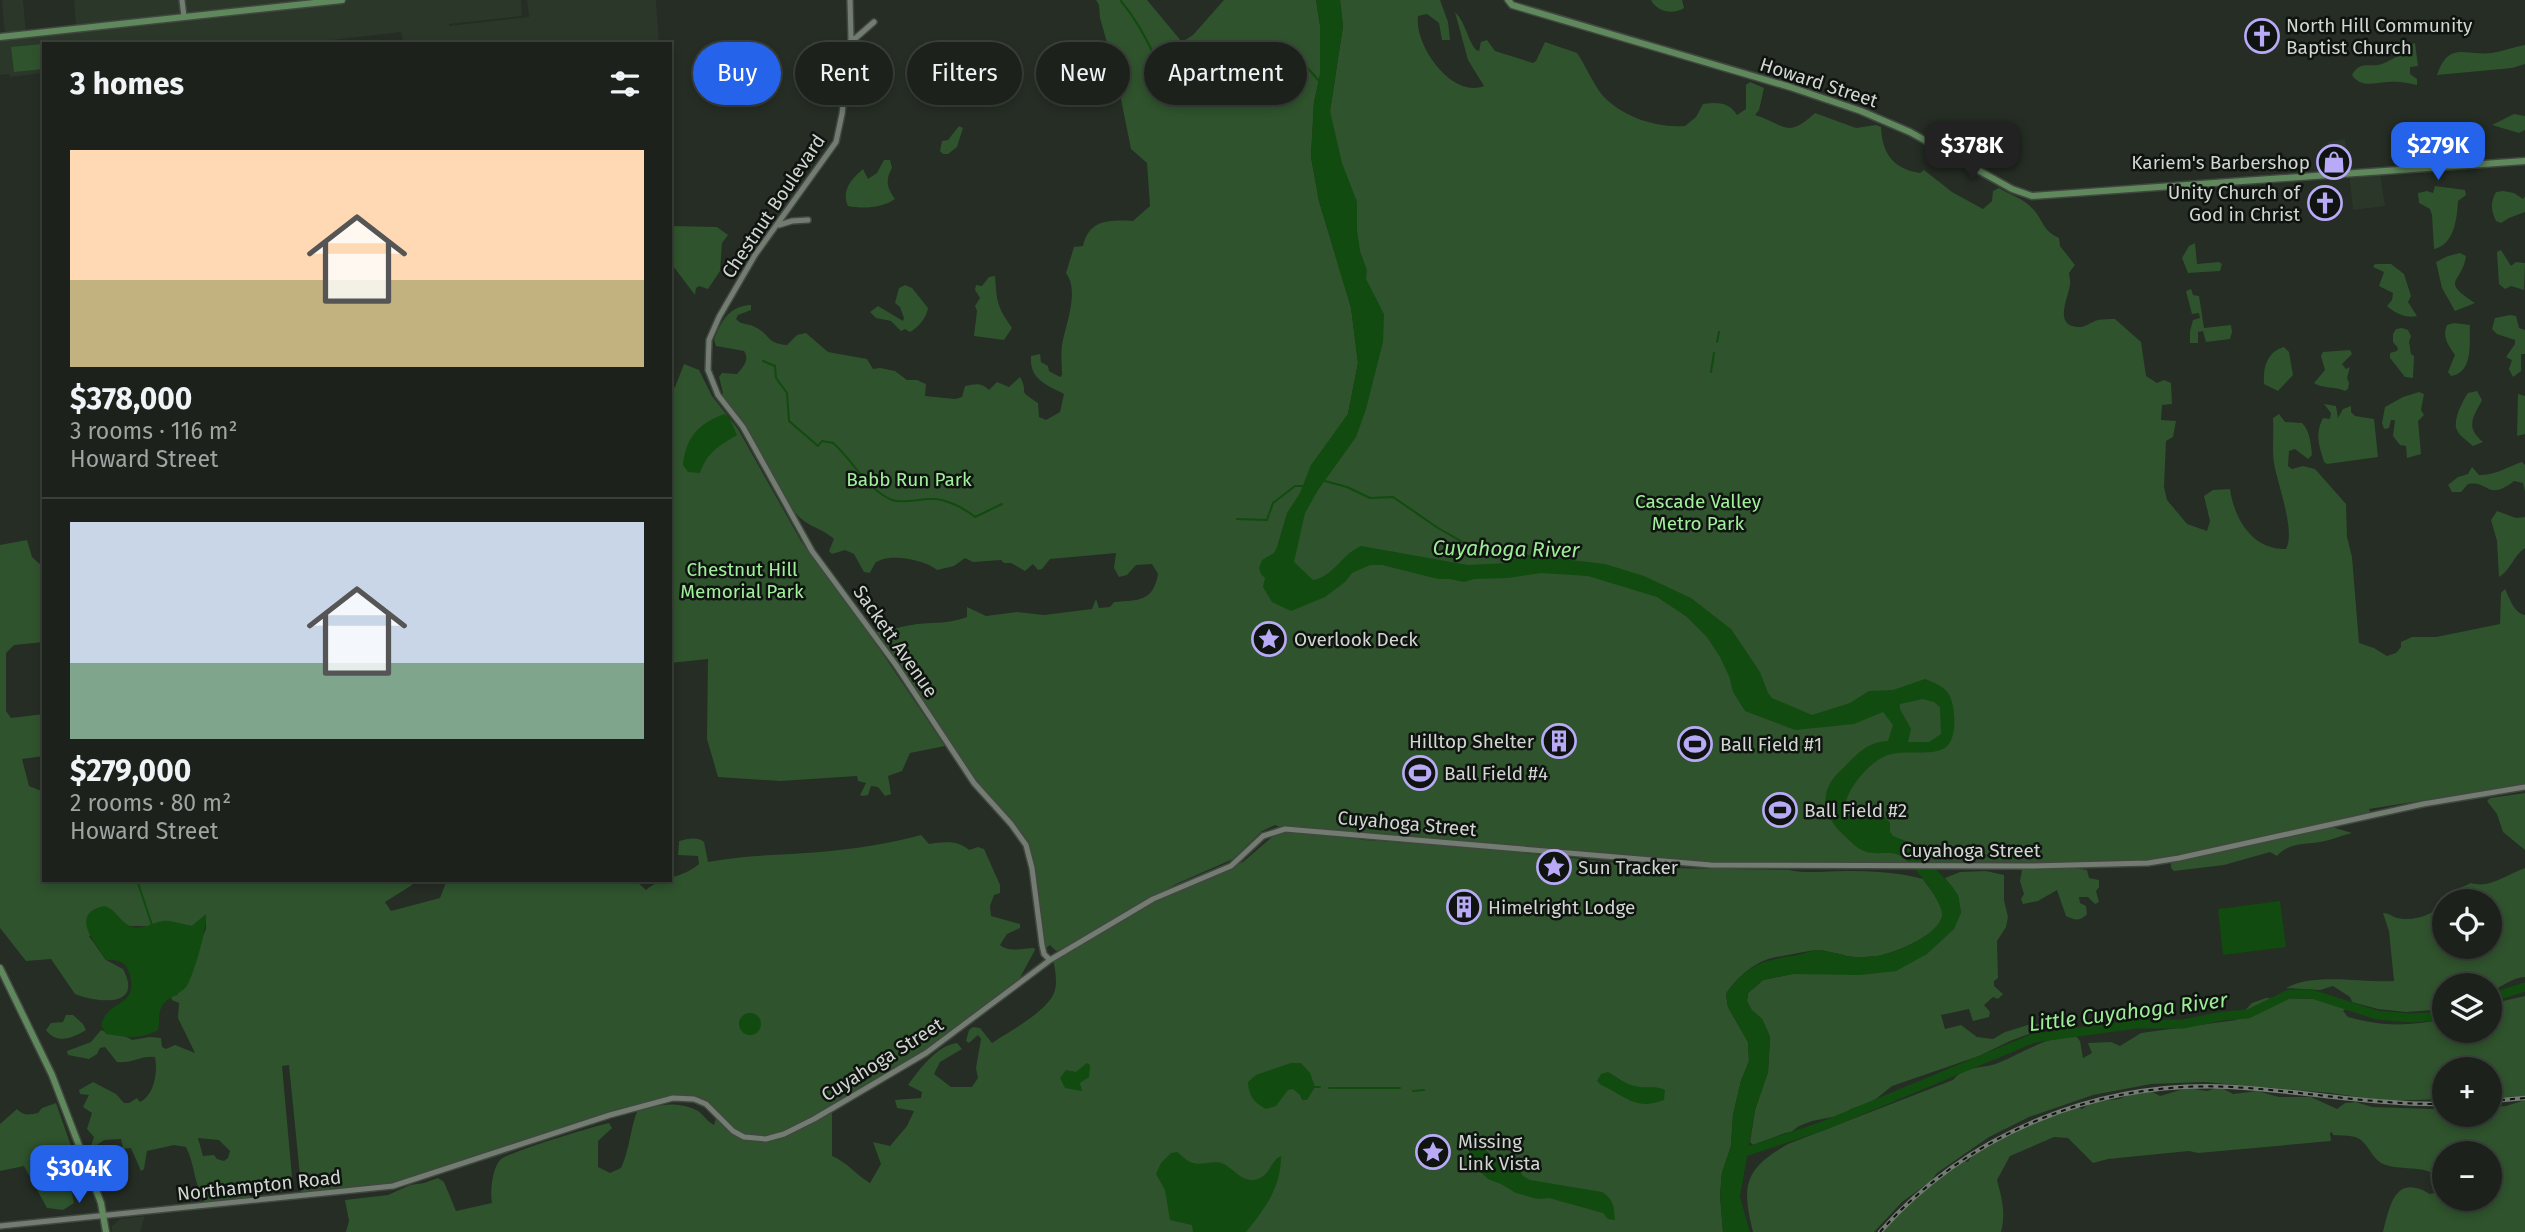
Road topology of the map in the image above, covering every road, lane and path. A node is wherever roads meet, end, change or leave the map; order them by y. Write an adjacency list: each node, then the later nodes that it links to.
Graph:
1 (182, 0): 5 (street)
2 (342, 0): 5 (main road)
3 (850, 0): 8 (street, Chestnut Boulevard)
4 (1510, 2): 11 (main road, Howard Street)
5 (184, 17): 7 (main road)
6 (874, 22): 9 (street)
7 (0, 37)
8 (850, 42)
9 (851, 42)
10 (843, 105): 13 (street, Chestnut Boulevard)
11 (2525, 161)
12 (808, 220): 13 (street)
13 (776, 226): 14 (street, Chestnut Boulevard)
14 (709, 340): 16 (street, Sackett Avenue)
15 (2525, 788): 16 (street, Cuyahoga Street)
16 (1050, 960): 18 (street, Cuyahoga Street)
17 (0, 968): 19 (main road)
18 (395, 1186): 19 (street, Northampton Road)
19 (103, 1216): 20 (street, Northampton Road); 21 (main road)
20 (0, 1226)
21 (106, 1232)

